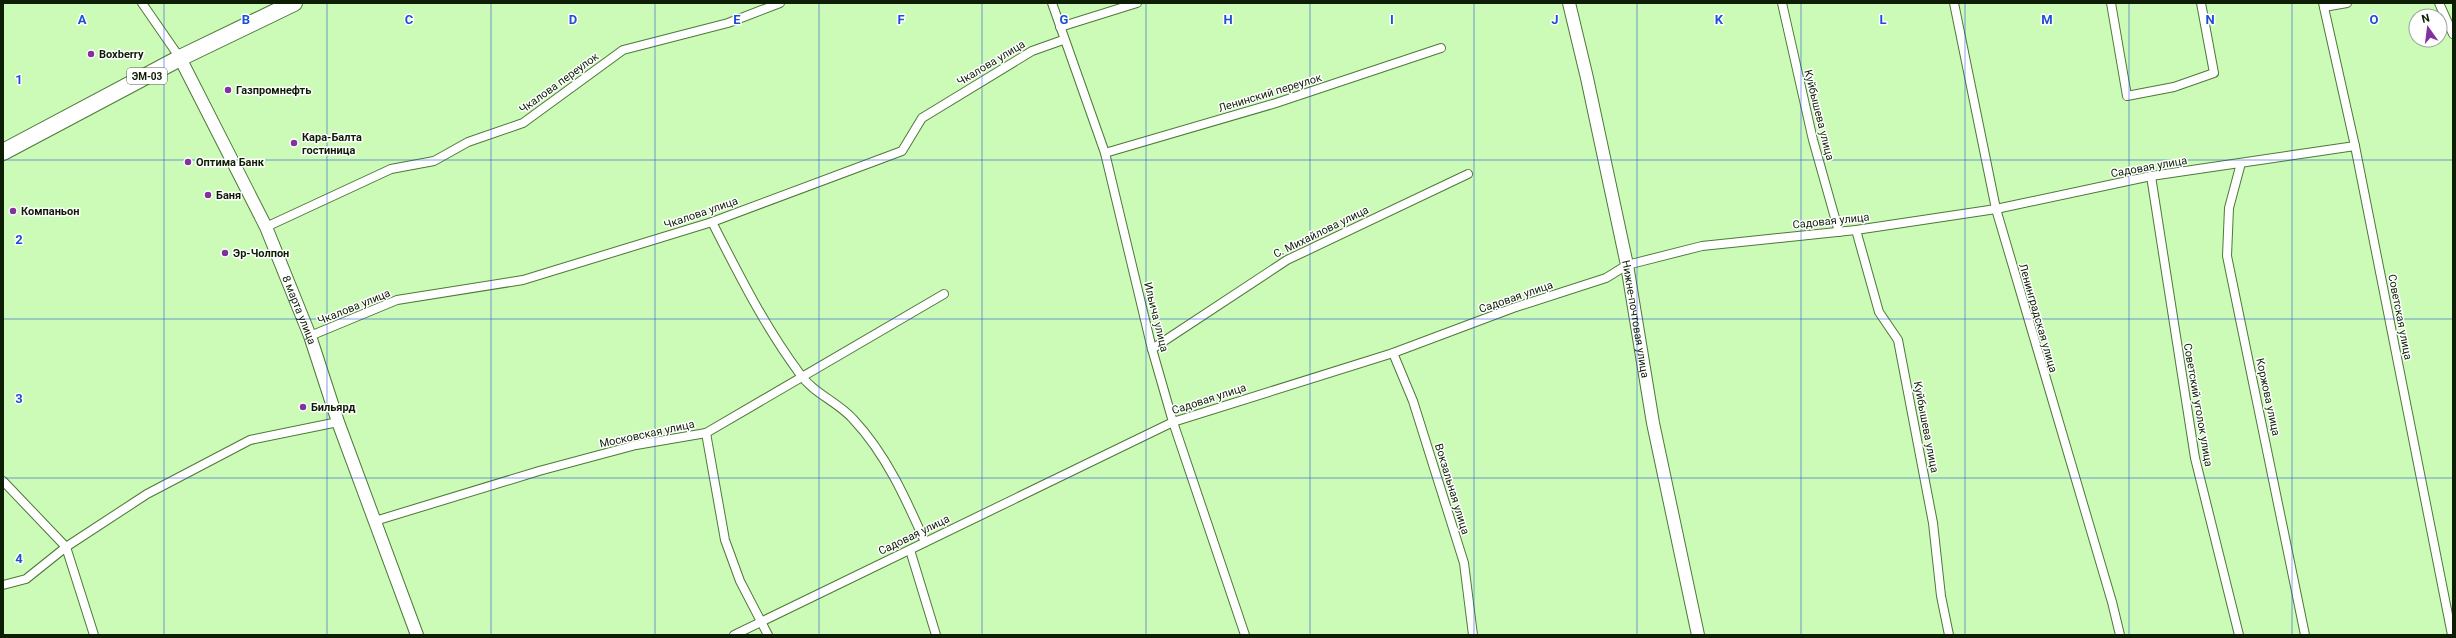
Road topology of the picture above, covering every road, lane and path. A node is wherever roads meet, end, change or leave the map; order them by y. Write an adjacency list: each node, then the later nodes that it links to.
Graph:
1 (142, 3): 18 (street, 8 марта улица)
2 (294, 3): 18 (highway, ЭМ-03)
3 (780, 3): 27 (street, Чкалова переулок)
4 (1052, 3): 14 (street, Ильича улица)
5 (1137, 3): 14 (street)
6 (1569, 3): 30 (street, Нижне-почтовая улица)
7 (1782, 3): 29 (street, Куйбышева улица)
8 (1954, 3): 25 (street, Ленинградская улица)
9 (2111, 3): 10 (street)
10 (2201, 3)
11 (2348, 3): 13 (street)
12 (2439, 3): 15 (street)
13 (2324, 5): 19 (street, Советская улица)
14 (1060, 27): 16 (street, Ильича улица)
15 (2453, 34)
16 (1064, 40): 21 (street, Ильича улица); 26 (street, Чкалова улица)
17 (1441, 48): 21 (street, Ленинский переулок)
18 (180, 58): 20 (highway, ЭМ-03); 27 (street, 8 марта улица)
19 (2355, 146): 22 (street, Садовая улица); 58 (street, Советская улица)
20 (3, 152)
21 (1104, 153): 33 (street, Ильича улица)
22 (2241, 163): 24 (street, Садовая улица); 57 (street, Коржова улица)
23 (1468, 174): 33 (street, С. Михайлова улица)
24 (2151, 176): 25 (street, Садовая улица); 56 (street, Советский уголок улица)
25 (1996, 210): 28 (street, Садовая улица); 55 (street, Ленинградская улица)
26 (712, 222): 32 (street, Чкалова улица); 35 (street)
27 (266, 227): 32 (street, 8 марта улица)
28 (1856, 230): 29 (street, Садовая улица); 54 (street, Куйбышева улица)
29 (1839, 232): 30 (street, Садовая улица)
30 (1627, 265): 34 (street, Садовая улица); 53 (street, Нижне-почтовая улица)
31 (944, 294): 35 (street, Московская улица)
32 (310, 336): 36 (street, 8 марта улица)
33 (1152, 349): 37 (street, Ильича улица)
34 (1393, 353): 37 (street, Садовая улица); 52 (street, Вокзальная улица)
35 (801, 376): 38 (street, Московская улица); 41 (street)
36 (338, 422): 40 (street, 8 марта улица); 42 (street)
37 (1174, 422): 41 (street, Садовая улица); 51 (street, Ильича улица)
38 (706, 433): 40 (street, Московская улица); 45 (street)
39 (3, 481): 42 (street)
40 (375, 521): 47 (street, 8 марта улица)
41 (925, 542): 43 (street, Садовая улица)
42 (66, 547): 44 (street); 46 (street)
43 (910, 550): 45 (street, Садовая улица); 50 (street)
44 (3, 585)
45 (761, 620): 48 (street, Садовая улица); 49 (street)
46 (94, 635)
47 (417, 635)
48 (734, 635)
49 (768, 635)
50 (936, 635)
51 (1245, 635)
52 (1473, 635)
53 (1698, 635)
54 (1949, 635)
55 (2120, 635)
56 (2239, 635)
57 (2305, 635)
58 (2452, 635)

